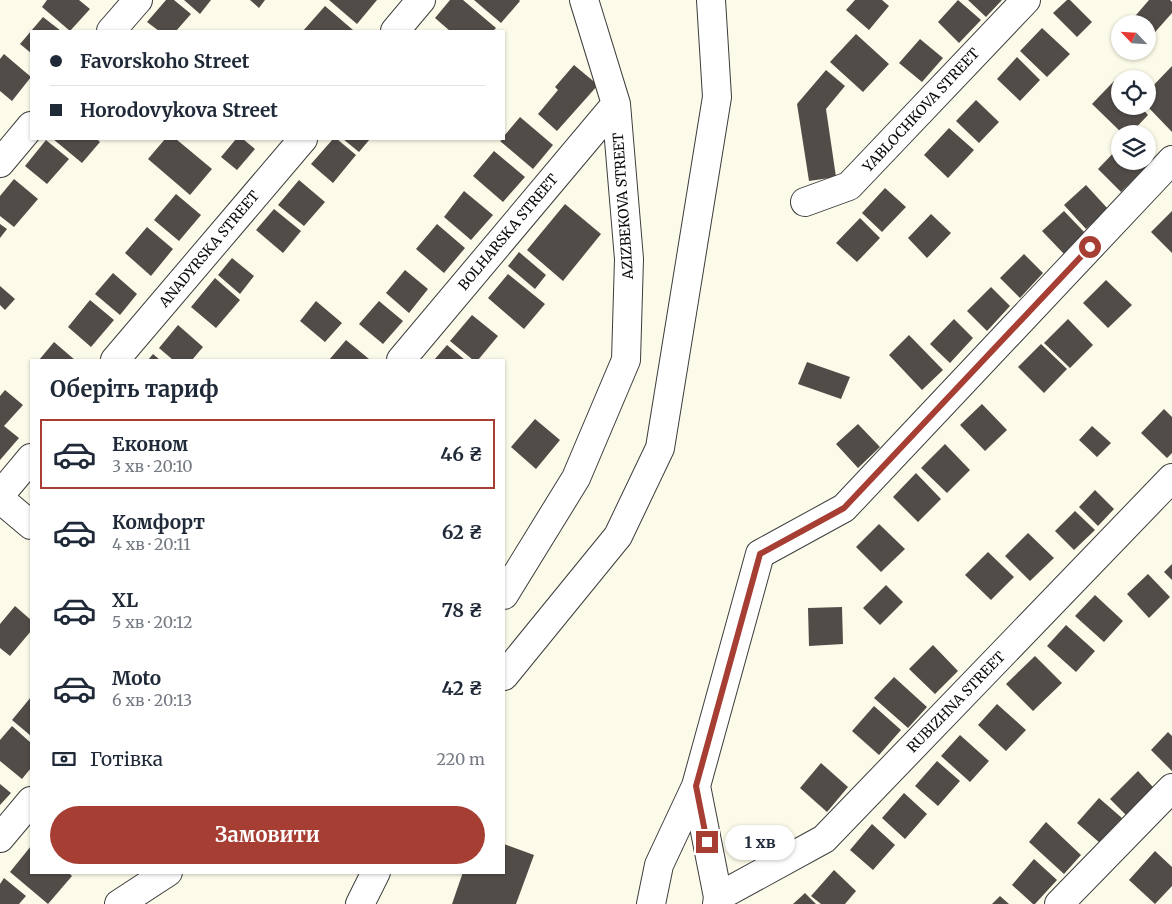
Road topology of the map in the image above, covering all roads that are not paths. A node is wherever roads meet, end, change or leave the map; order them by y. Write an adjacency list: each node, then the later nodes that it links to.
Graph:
1 (138, 0): 6 (street)
2 (422, 0): 7 (street)
3 (584, 0): 8 (street, AZIZBEKOVA STREET)
4 (710, 0): 22 (street)
5 (1026, 0): 13 (street, YABLOCHKOVA STREET)
6 (112, 30)
7 (396, 30)
8 (616, 104): 15 (street, BOLHARSKA STREET); 21 (street, AZIZBEKOVA STREET)
9 (30, 127): 12 (street)
10 (302, 140): 14 (street, ANADYRSKA STREET)
11 (1172, 160): 23 (street)
12 (0, 163)
13 (805, 202)
14 (116, 359)
15 (402, 359)
16 (30, 459): 18 (street)
17 (1172, 478): 29 (street, RUBIZHNA STREET)
18 (0, 495)
19 (0, 499): 20 (street)
20 (30, 525)
21 (505, 593)
22 (505, 675)
23 (696, 786): 29 (street); 32 (street)
24 (1172, 788): 33 (street)
25 (30, 802): 26 (street)
26 (0, 838)
27 (165, 874): 30 (street)
28 (375, 874): 31 (street)
29 (717, 900)
30 (119, 904)
31 (360, 904)
32 (651, 904)
33 (1059, 904)

